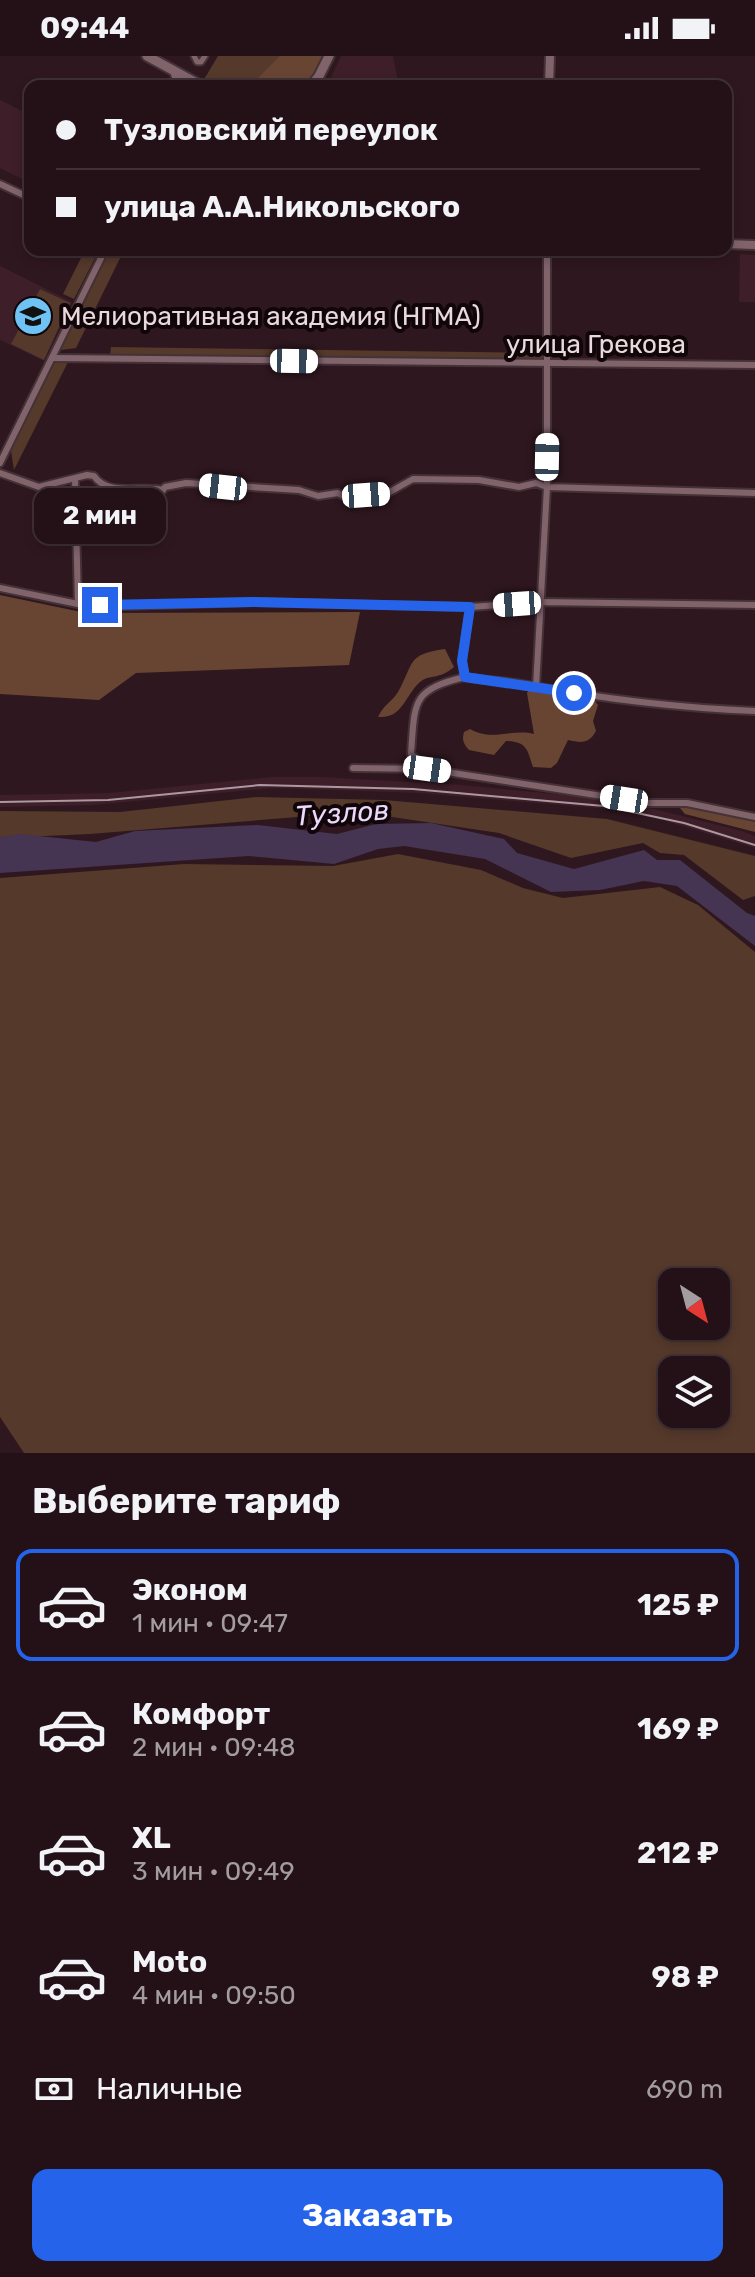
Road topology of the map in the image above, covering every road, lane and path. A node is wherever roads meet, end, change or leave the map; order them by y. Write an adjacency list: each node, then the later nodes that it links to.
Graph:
1 (147, 56): 6 (main road)
2 (194, 56): 3 (street)
3 (205, 56)
4 (329, 56): 9 (main road)
5 (550, 56): 10 (street)
6 (174, 71): 7 (street); 8 (main road)
7 (177, 80)
8 (191, 80)
9 (316, 80)
10 (549, 80)
11 (0, 184): 12 (street)
12 (24, 195)
13 (732, 244): 14 (street)
14 (755, 245)
15 (102, 256): 17 (street)
16 (547, 256): 18 (street)
17 (52, 358): 18 (street, улица Грекова); 20 (street)
18 (548, 364): 19 (street, улица Грекова); 23 (street)
19 (755, 365)
20 (0, 463)
21 (0, 473): 22 (street)
22 (75, 479): 23 (street); 27 (street)
23 (547, 487): 24 (street); 26 (street)
24 (755, 493)
25 (0, 588): 27 (street)
26 (540, 602): 28 (street); 29 (street); 31 (street)
27 (78, 604): 29 (street)
28 (755, 605)
29 (470, 607): 30 (street)
30 (465, 677): 31 (street); 34 (street)
31 (536, 687): 32 (street)
32 (755, 711)
33 (353, 768): 34 (street)
34 (427, 769): 35 (street)
35 (755, 817)

